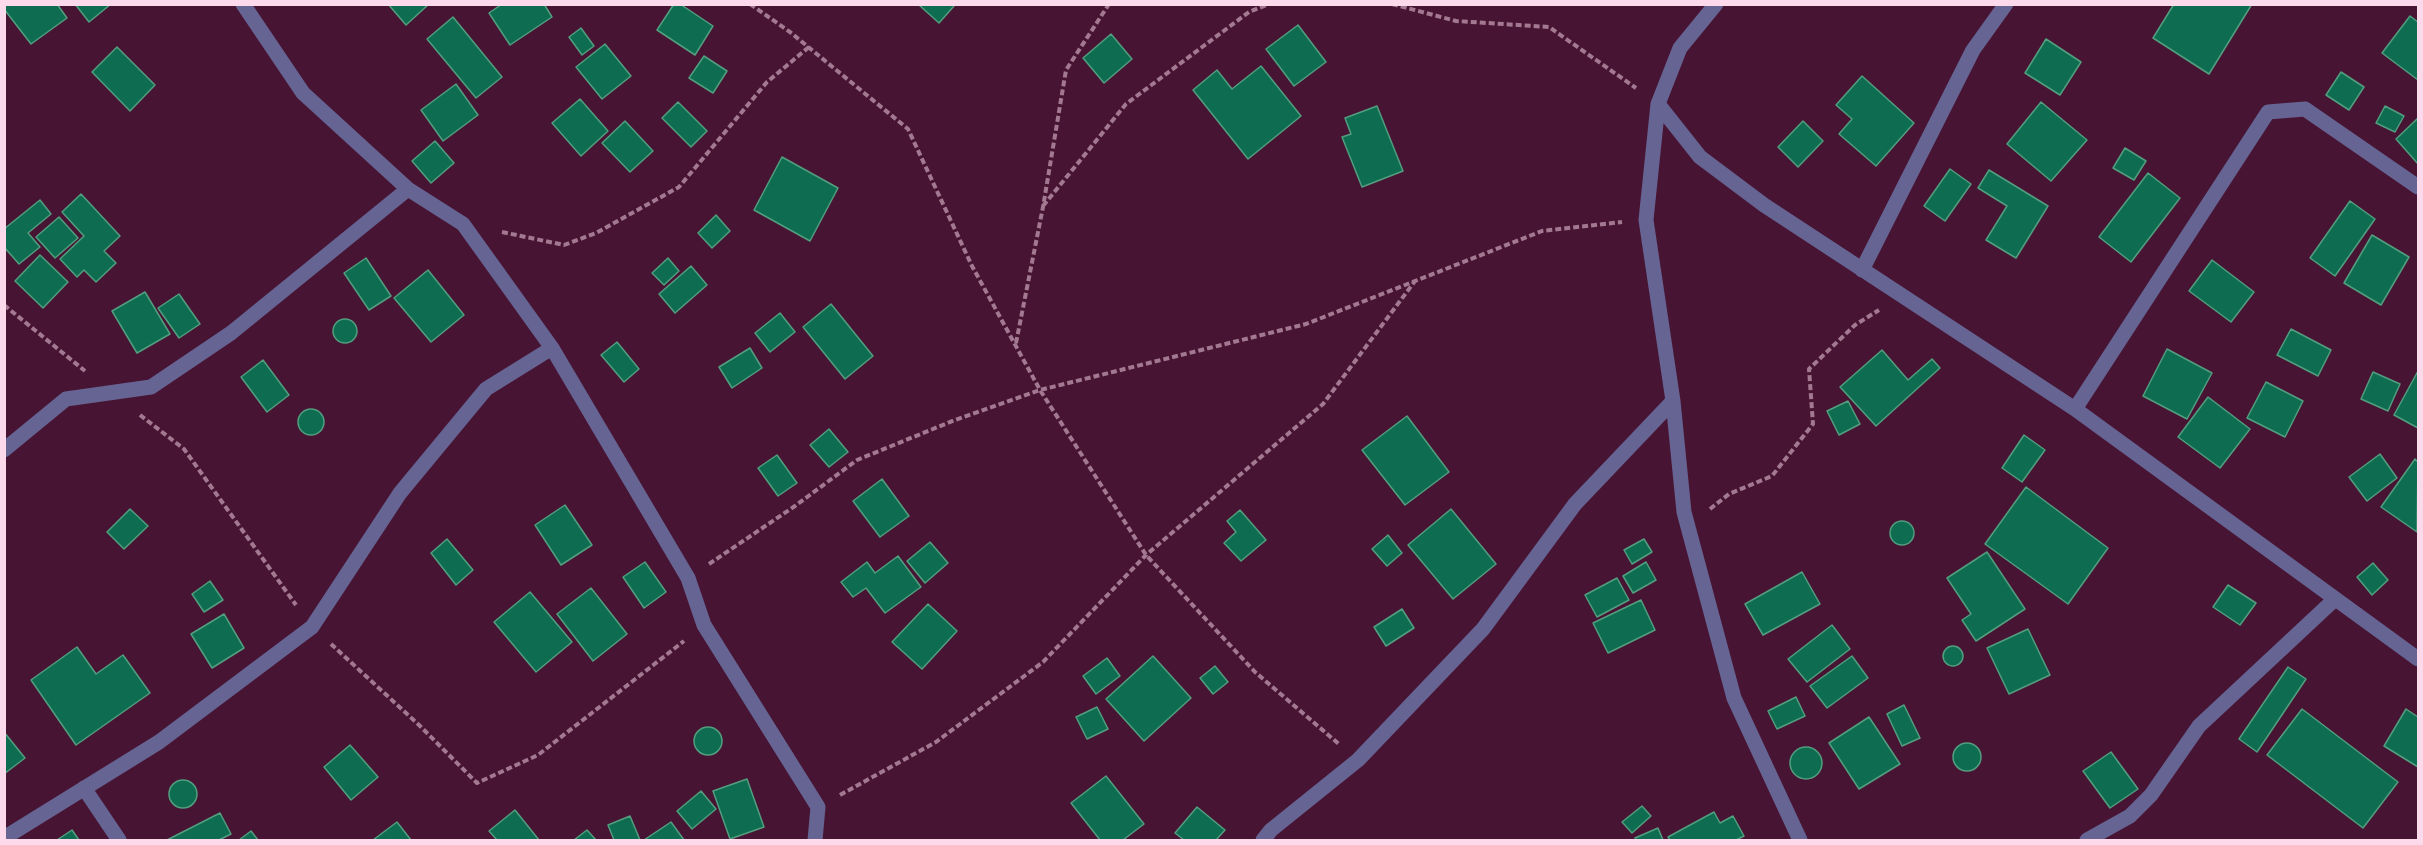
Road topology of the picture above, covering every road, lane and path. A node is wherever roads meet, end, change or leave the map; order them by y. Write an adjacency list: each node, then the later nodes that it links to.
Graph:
1 (243, 4): 11 (street)
2 (750, 4): 8 (path)
3 (1109, 4): 12 (path)
4 (1269, 4): 12 (path)
5 (1392, 4): 9 (path)
6 (1716, 4): 9 (street)
7 (2006, 4): 15 (street)
8 (809, 47): 14 (path); 18 (path)
9 (1658, 104): 13 (street); 15 (street)
10 (2418, 187): 23 (street)
11 (408, 189): 14 (street); 21 (street)
12 (1043, 207): 18 (path)
13 (1646, 220): 16 (path); 22 (street)
14 (463, 224): 19 (street)
15 (1862, 270): 23 (street); 25 (path)
16 (1415, 281): 20 (path); 26 (path)
17 (4, 305): 21 (path)
18 (1015, 344): 20 (path)
19 (552, 348): 27 (street); 30 (street)
20 (1040, 390): 26 (path); 27 (path)
21 (112, 393): 24 (street); 30 (path)
22 (1673, 400): 25 (street); 32 (street)
23 (2075, 409): 28 (street)
24 (4, 450)
25 (1684, 512): 39 (street)
26 (1146, 555): 32 (path); 34 (path)
27 (688, 578): 29 (street)
28 (2336, 599): 31 (street); 40 (street)
29 (704, 626): 30 (path); 34 (street)
30 (312, 627): 33 (street)
31 (2418, 659)
32 (1358, 760): 38 (street)
33 (84, 788): 35 (street); 36 (street)
34 (818, 807): 37 (street)
35 (4, 838)
36 (119, 840)
37 (815, 840)
38 (1263, 840)
39 (1800, 840)
40 (2088, 840)

